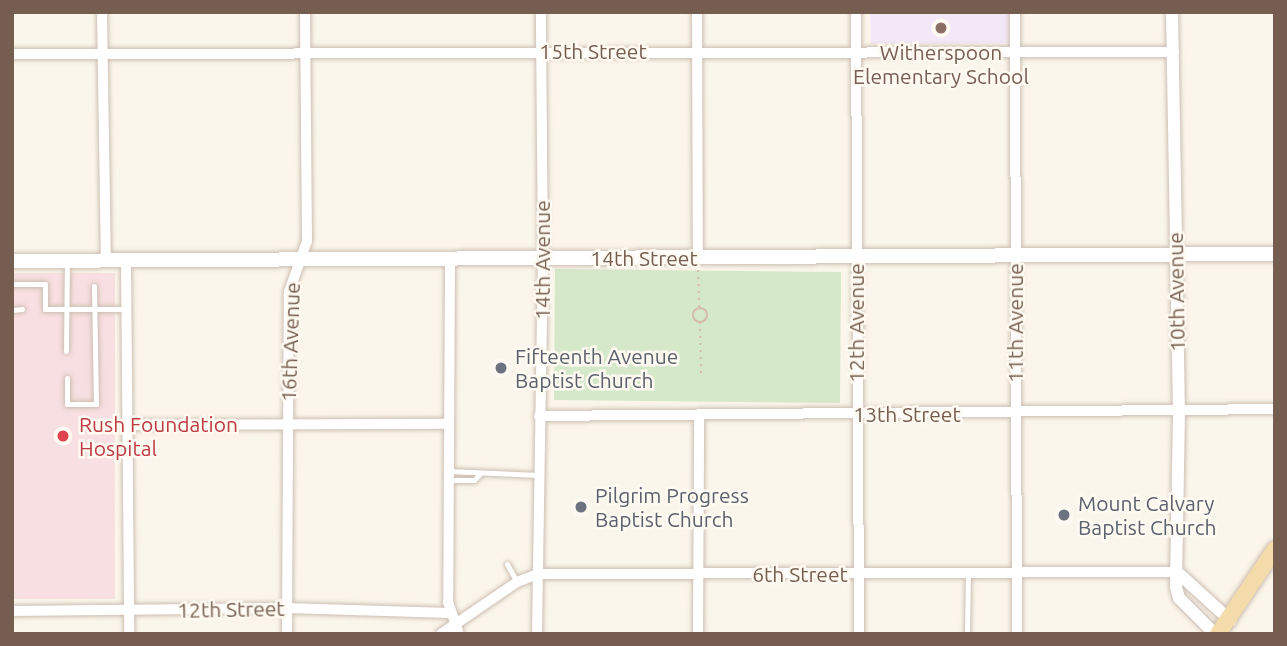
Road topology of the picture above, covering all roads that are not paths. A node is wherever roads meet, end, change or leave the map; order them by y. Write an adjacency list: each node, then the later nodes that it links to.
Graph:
1 (102, 12): 13 (street)
2 (305, 12): 14 (street, 16th Avenue)
3 (541, 12): 8 (street, 14th Avenue)
4 (697, 12): 9 (street)
5 (856, 12): 10 (street, 12th Avenue)
6 (1015, 12): 11 (street, 11th Avenue)
7 (1172, 12): 12 (street, 10th Avenue)
8 (541, 51): 9 (street, 15th Street); 14 (street, 15th Street); 19 (street, 14th Avenue)
9 (697, 51): 10 (street, 15th Street); 22 (street)
10 (856, 51): 11 (street, 15th Street); 20 (street, 12th Avenue)
11 (1015, 51): 12 (street, 15th Street); 17 (street, 11th Avenue)
12 (1174, 52): 18 (street, 10th Avenue)
13 (103, 53): 14 (street, 15th Street); 15 (street, 15th Street); 27 (street)
14 (305, 53): 24 (street, 16th Avenue)
15 (12, 54)
16 (1275, 254): 18 (main road, 14th Street)
17 (1015, 256): 18 (main road, 14th Street); 20 (main road, 14th Street); 39 (street, 11th Avenue)
18 (1175, 256): 38 (street, 10th Avenue)
19 (543, 258): 21 (main road, 14th Street); 22 (main road, 14th Street); 42 (street, 14th Avenue)
20 (856, 258): 22 (main road, 14th Street); 41 (street, 12th Avenue)
21 (450, 259): 24 (main road, 14th Street); 43 (street)
22 (698, 259)
23 (126, 260): 24 (main road, 14th Street); 27 (main road, 14th Street); 33 (street)
24 (299, 260): 45 (street, 16th Avenue)
25 (12, 261): 26 (main road, 14th Street)
26 (67, 261): 27 (main road, 14th Street); 30 (lane)
27 (107, 261)
28 (12, 284): 30 (lane)
29 (94, 286): 32 (lane)
30 (66, 308): 32 (lane); 35 (lane)
31 (22, 309): 34 (lane)
32 (94, 309): 33 (lane); 36 (lane)
33 (127, 309): 44 (street)
34 (12, 310)
35 (66, 351)
36 (66, 377)
37 (1275, 409): 38 (street, 13th Street)
38 (1179, 412): 39 (street, 13th Street); 52 (street, 10th Avenue)
39 (1015, 413): 41 (street, 13th Street); 51 (street, 11th Avenue)
40 (699, 414): 41 (street, 13th Street); 42 (street, 13th Street); 53 (street)
41 (856, 414): 55 (street, 12th Avenue)
42 (539, 416): 47 (street, 14th Avenue)
43 (449, 424): 45 (street); 46 (street)
44 (128, 425): 45 (street); 59 (street)
45 (288, 425): 57 (street, 16th Avenue)
46 (448, 475): 47 (lane); 60 (street)
47 (539, 475): 54 (street, 14th Avenue)
48 (1275, 549): 61 (main road)
49 (507, 564): 56 (lane)
50 (968, 572): 51 (street, 6th Street); 55 (street, 6th Street); 69 (lane)
51 (1016, 572): 52 (street, 6th Street); 70 (street, 11th Avenue)
52 (1177, 572): 61 (street); 71 (street, 10th Avenue)
53 (697, 573): 54 (street, 6th Street); 55 (street, 6th Street); 67 (street)
54 (538, 574): 56 (street, 6th Street); 66 (street, 14th Avenue)
55 (859, 574): 68 (street, 12th Avenue)
56 (517, 582): 62 (street, 6th Street)
57 (287, 608): 59 (street, 12th Street); 60 (street, 12th Street); 64 (street, 16th Avenue)
58 (12, 611): 59 (street, 12th Street)
59 (129, 611): 63 (street)
60 (450, 613): 62 (street)
61 (1230, 620): 71 (main road)
62 (456, 629): 65 (street, 6th Street)
63 (129, 634)
64 (287, 634)
65 (441, 634)
66 (537, 634)
67 (698, 634)
68 (859, 634)
69 (967, 634)
70 (1017, 634)
71 (1217, 634)

